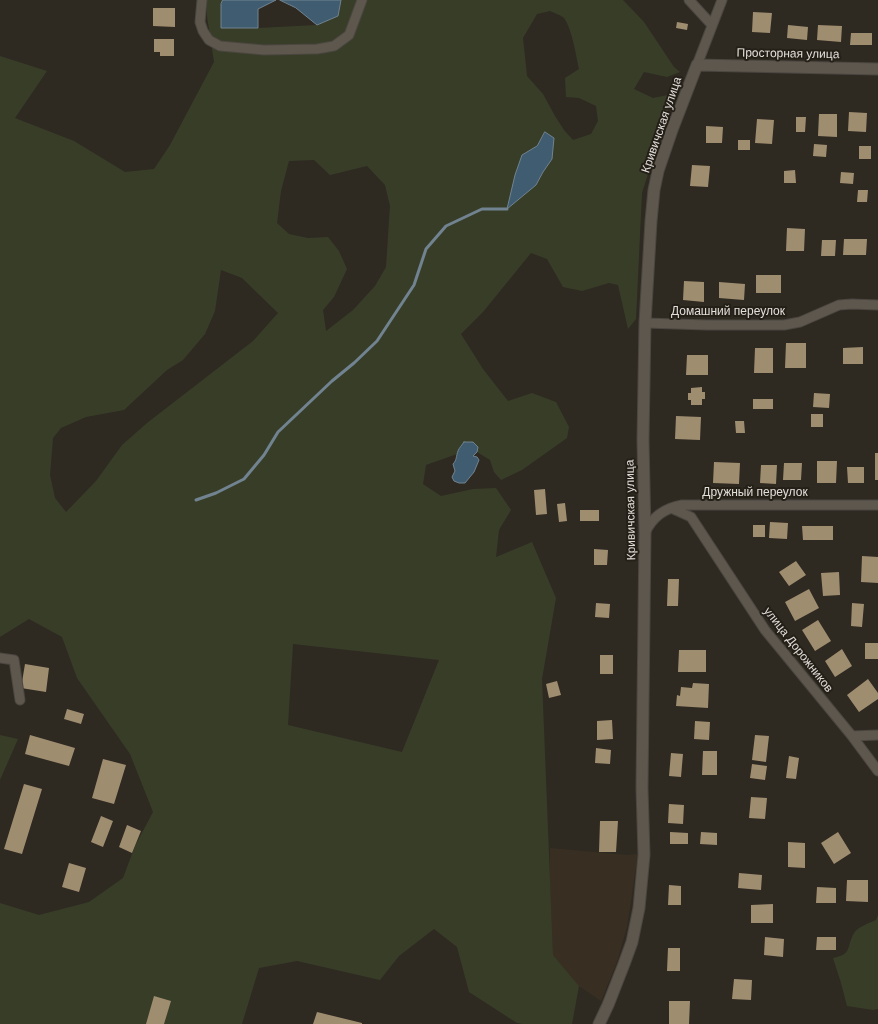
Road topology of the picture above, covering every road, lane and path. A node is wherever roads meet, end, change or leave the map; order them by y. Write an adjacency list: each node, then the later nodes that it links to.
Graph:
1 (202, 0): 2 (street)
2 (362, 0)
3 (689, 0): 5 (street)
4 (722, 0): 5 (street, Кривичская улица)
5 (712, 25): 6 (street, Кривичская улица)
6 (697, 65): 7 (street, Просторная улица); 9 (street, Кривичская улица)
7 (878, 69)
8 (878, 306): 9 (street, Домашний переулок)
9 (645, 323): 12 (street, Кривичская улица)
10 (878, 505): 11 (street, Дружный переулок)
11 (671, 508): 12 (street, Дружный переулок); 16 (street, улица Дорожников)
12 (644, 534): 18 (street, Кривичская улица)
13 (0, 658): 14 (street)
14 (20, 700)
15 (878, 735): 16 (street)
16 (852, 736): 17 (street, улица Дорожников)
17 (878, 771)
18 (599, 1024)

